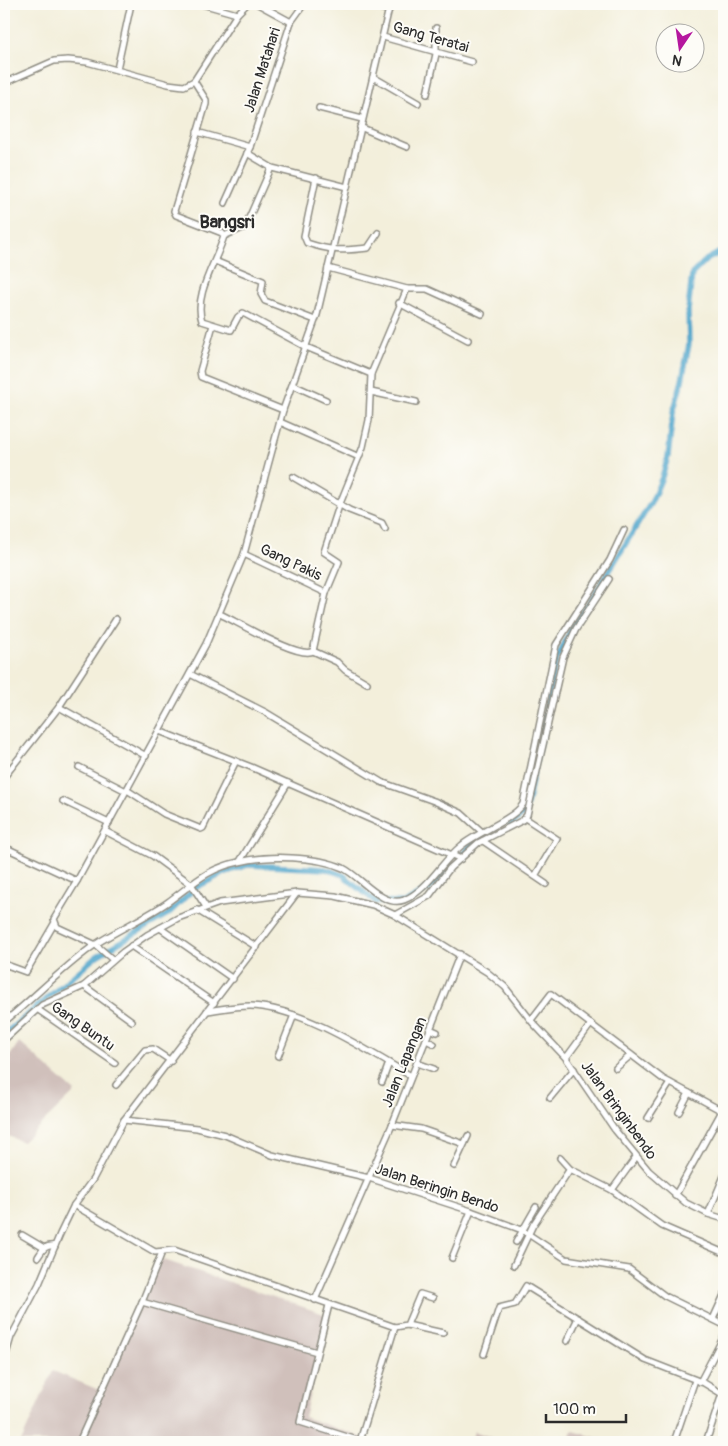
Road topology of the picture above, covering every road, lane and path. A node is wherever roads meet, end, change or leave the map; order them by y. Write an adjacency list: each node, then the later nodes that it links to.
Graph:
1 (131, 4): 14 (street)
2 (202, 4): 8 (street)
3 (247, 4): 8 (street)
4 (258, 4): 9 (street)
5 (304, 4): 9 (street, Jalan Matahari)
6 (364, 4): 7 (street)
7 (390, 7): 11 (street)
8 (237, 14): 16 (street)
9 (291, 22): 24 (street, Jalan Matahari)
10 (436, 28): 12 (street)
11 (383, 37): 12 (street, Gang Teratai); 15 (street)
12 (436, 54): 13 (street, Gang Teratai); 18 (street)
13 (472, 62)
14 (117, 69): 16 (street); 17 (street)
15 (373, 77): 19 (street); 21 (street)
16 (194, 81): 23 (street)
17 (4, 83)
18 (427, 94)
19 (418, 102)
20 (318, 108): 21 (street)
21 (362, 119): 22 (street)
22 (360, 127): 25 (street); 29 (street)
23 (197, 132): 24 (street); 32 (street)
24 (250, 147): 26 (street, Jalan Matahari)
25 (407, 147)
26 (247, 153): 27 (street); 30 (street, Jalan Matahari)
27 (271, 168): 28 (street); 32 (street)
28 (316, 178): 29 (street); 33 (street)
29 (346, 187): 33 (street)
30 (225, 203)
31 (378, 232): 33 (street)
32 (224, 236): 34 (street)
33 (332, 251): 35 (street)
34 (215, 261): 39 (street); 40 (street)
35 (328, 268): 36 (street); 39 (street)
36 (407, 290): 37 (street); 38 (street)
37 (399, 303): 41 (street); 43 (street)
38 (482, 314)
39 (315, 320): 42 (street)
40 (213, 325): 42 (street); 48 (street)
41 (468, 340)
42 (306, 347): 43 (street); 44 (street)
43 (371, 374): 45 (street)
44 (293, 385): 46 (street); 48 (street)
45 (371, 392): 47 (street); 50 (street)
46 (326, 400)
47 (416, 402)
48 (283, 410): 49 (street)
49 (282, 422): 50 (street); 55 (street)
50 (359, 457): 52 (street)
51 (293, 477): 52 (street)
52 (340, 505): 53 (street); 57 (street)
53 (385, 529)
54 (624, 530): 75 (street)
55 (244, 554): 57 (street, Gang Pakis); 58 (street)
56 (610, 579): 72 (street)
57 (326, 593): 60 (street)
58 (220, 614): 60 (street); 61 (street)
59 (116, 620): 63 (street)
60 (313, 651): 62 (street)
61 (190, 674): 64 (street); 75 (street)
62 (367, 682)
63 (59, 707): 65 (street); 68 (street)
64 (159, 730): 65 (street); 66 (street)
65 (146, 756): 70 (street)
66 (236, 761): 69 (street); 70 (street)
67 (79, 767): 70 (street)
68 (4, 777)
69 (288, 783): 78 (street); 79 (street)
70 (127, 790): 73 (street)
71 (63, 801): 73 (street)
72 (525, 818): 76 (street); 80 (street)
73 (109, 823): 74 (street)
74 (104, 831): 81 (street); 83 (street)
75 (481, 831): 78 (street)
76 (483, 841): 78 (street); 80 (street)
77 (4, 847): 81 (street)
78 (457, 857): 79 (street); 87 (street)
79 (240, 861): 83 (street)
80 (535, 876): 82 (street)
81 (77, 881): 88 (street)
82 (546, 884)
83 (191, 885): 85 (street); 90 (street)
84 (297, 893): 85 (street, Jalan Bringinbendo); 87 (street, Jalan Bringinbendo); 92 (street)
85 (206, 907): 86 (street, Jalan Bringinbendo)
86 (197, 910): 89 (street, Jalan Bringinbendo); 92 (street)
87 (395, 915): 93 (street, Jalan Bringinbendo)
88 (54, 924): 90 (street); 95 (street)
89 (160, 928): 91 (street, Jalan Bringinbendo); 96 (street)
90 (97, 946): 94 (street); 98 (street)
91 (131, 946): 94 (street, Jalan Bringinbendo); 99 (street)
92 (257, 947): 96 (street)
93 (460, 954): 103 (street, Jalan Bringinbendo); 107 (street, Jalan Lapangan)
94 (112, 960): 97 (street, Jalan Bringinbendo)
95 (4, 964)
96 (233, 979): 99 (street)
97 (84, 986): 100 (street, Jalan Bringinbendo); 105 (street)
98 (32, 999): 100 (street); 104 (street)
99 (214, 1003): 101 (street)
100 (38, 1008): 109 (street, Jalan Bringinbendo); 116 (street, Gang Buntu)
101 (207, 1011): 102 (street); 115 (street)
102 (294, 1015): 113 (street); 117 (street)
103 (529, 1017): 106 (street); 114 (street, Jalan Bringinbendo)
104 (4, 1022)
105 (132, 1022)
106 (591, 1024): 112 (street); 114 (street)
107 (430, 1029): 108 (street); 110 (street, Jalan Lapangan)
108 (437, 1032)
109 (4, 1040)
110 (426, 1040): 111 (street); 118 (street, Jalan Lapangan)
111 (434, 1044)
112 (631, 1055): 119 (street); 124 (street)
113 (278, 1056)
114 (566, 1058): 121 (street, Jalan Bringinbendo)
115 (171, 1061): 125 (street); 131 (street)
116 (115, 1063)
117 (389, 1063): 122 (street); 123 (street)
118 (417, 1063): 120 (street); 122 (street, Jalan Lapangan)
119 (616, 1068)
120 (434, 1069)
121 (574, 1069): 127 (street); 135 (street, Jalan Bringinbendo)
122 (412, 1076): 132 (street, Jalan Lapangan)
123 (382, 1082)
124 (670, 1083): 126 (street); 130 (street)
125 (116, 1085)
126 (689, 1093): 128 (street); 129 (street)
127 (550, 1098)
128 (723, 1111): 142 (street)
129 (679, 1112)
130 (648, 1118)
131 (124, 1120): 140 (street, Jalan Beringin Bendo); 143 (street)
132 (392, 1125): 134 (street); 140 (street, Jalan Lapangan)
133 (468, 1136): 134 (street)
134 (464, 1144): 137 (street)
135 (636, 1157): 141 (street); 142 (street, Jalan Bringinbendo)
136 (560, 1158): 138 (street)
137 (454, 1166)
138 (570, 1169): 141 (street); 149 (street)
139 (724, 1176): 146 (street)
140 (369, 1178): 145 (street, Jalan Beringin Bendo); 161 (street, Jalan Lapangan)
141 (612, 1190): 155 (street)
142 (675, 1196): 146 (street, Jalan Bringinbendo)
143 (74, 1205): 152 (street); 154 (street)
144 (536, 1207): 148 (street)
145 (470, 1211): 148 (street, Jalan Beringin Bendo); 157 (street)
146 (708, 1214): 147 (street, Jalan Bringinbendo)
147 (724, 1219)
148 (521, 1230): 149 (street, Jalan Beringin Bendo); 151 (street)
149 (528, 1234): 158 (street); 165 (street, Jalan Beringin Bendo)
150 (22, 1235): 153 (street)
151 (516, 1242)
152 (55, 1246): 153 (street); 174 (street)
153 (44, 1248): 156 (street)
154 (162, 1252): 161 (street); 162 (street)
155 (724, 1253)
156 (38, 1257)
157 (452, 1258)
158 (514, 1265)
159 (724, 1295): 165 (street)
160 (433, 1298): 166 (street)
161 (315, 1300): 163 (street)
162 (142, 1302): 172 (street); 177 (street)
163 (329, 1305): 168 (street); 172 (street)
164 (578, 1318): 171 (street); 173 (street); 175 (street)
165 (713, 1320): 167 (street, Jalan Beringin Bendo)
166 (407, 1325): 168 (street); 169 (street)
167 (724, 1325)
168 (395, 1327): 172 (street)
169 (443, 1333)
170 (724, 1336): 175 (street)
171 (567, 1341)
172 (317, 1352)
173 (484, 1354)
174 (4, 1361)
175 (697, 1381): 176 (street); 178 (street)
176 (723, 1394): 179 (street)
177 (80, 1442)
178 (674, 1442)
179 (706, 1442)

